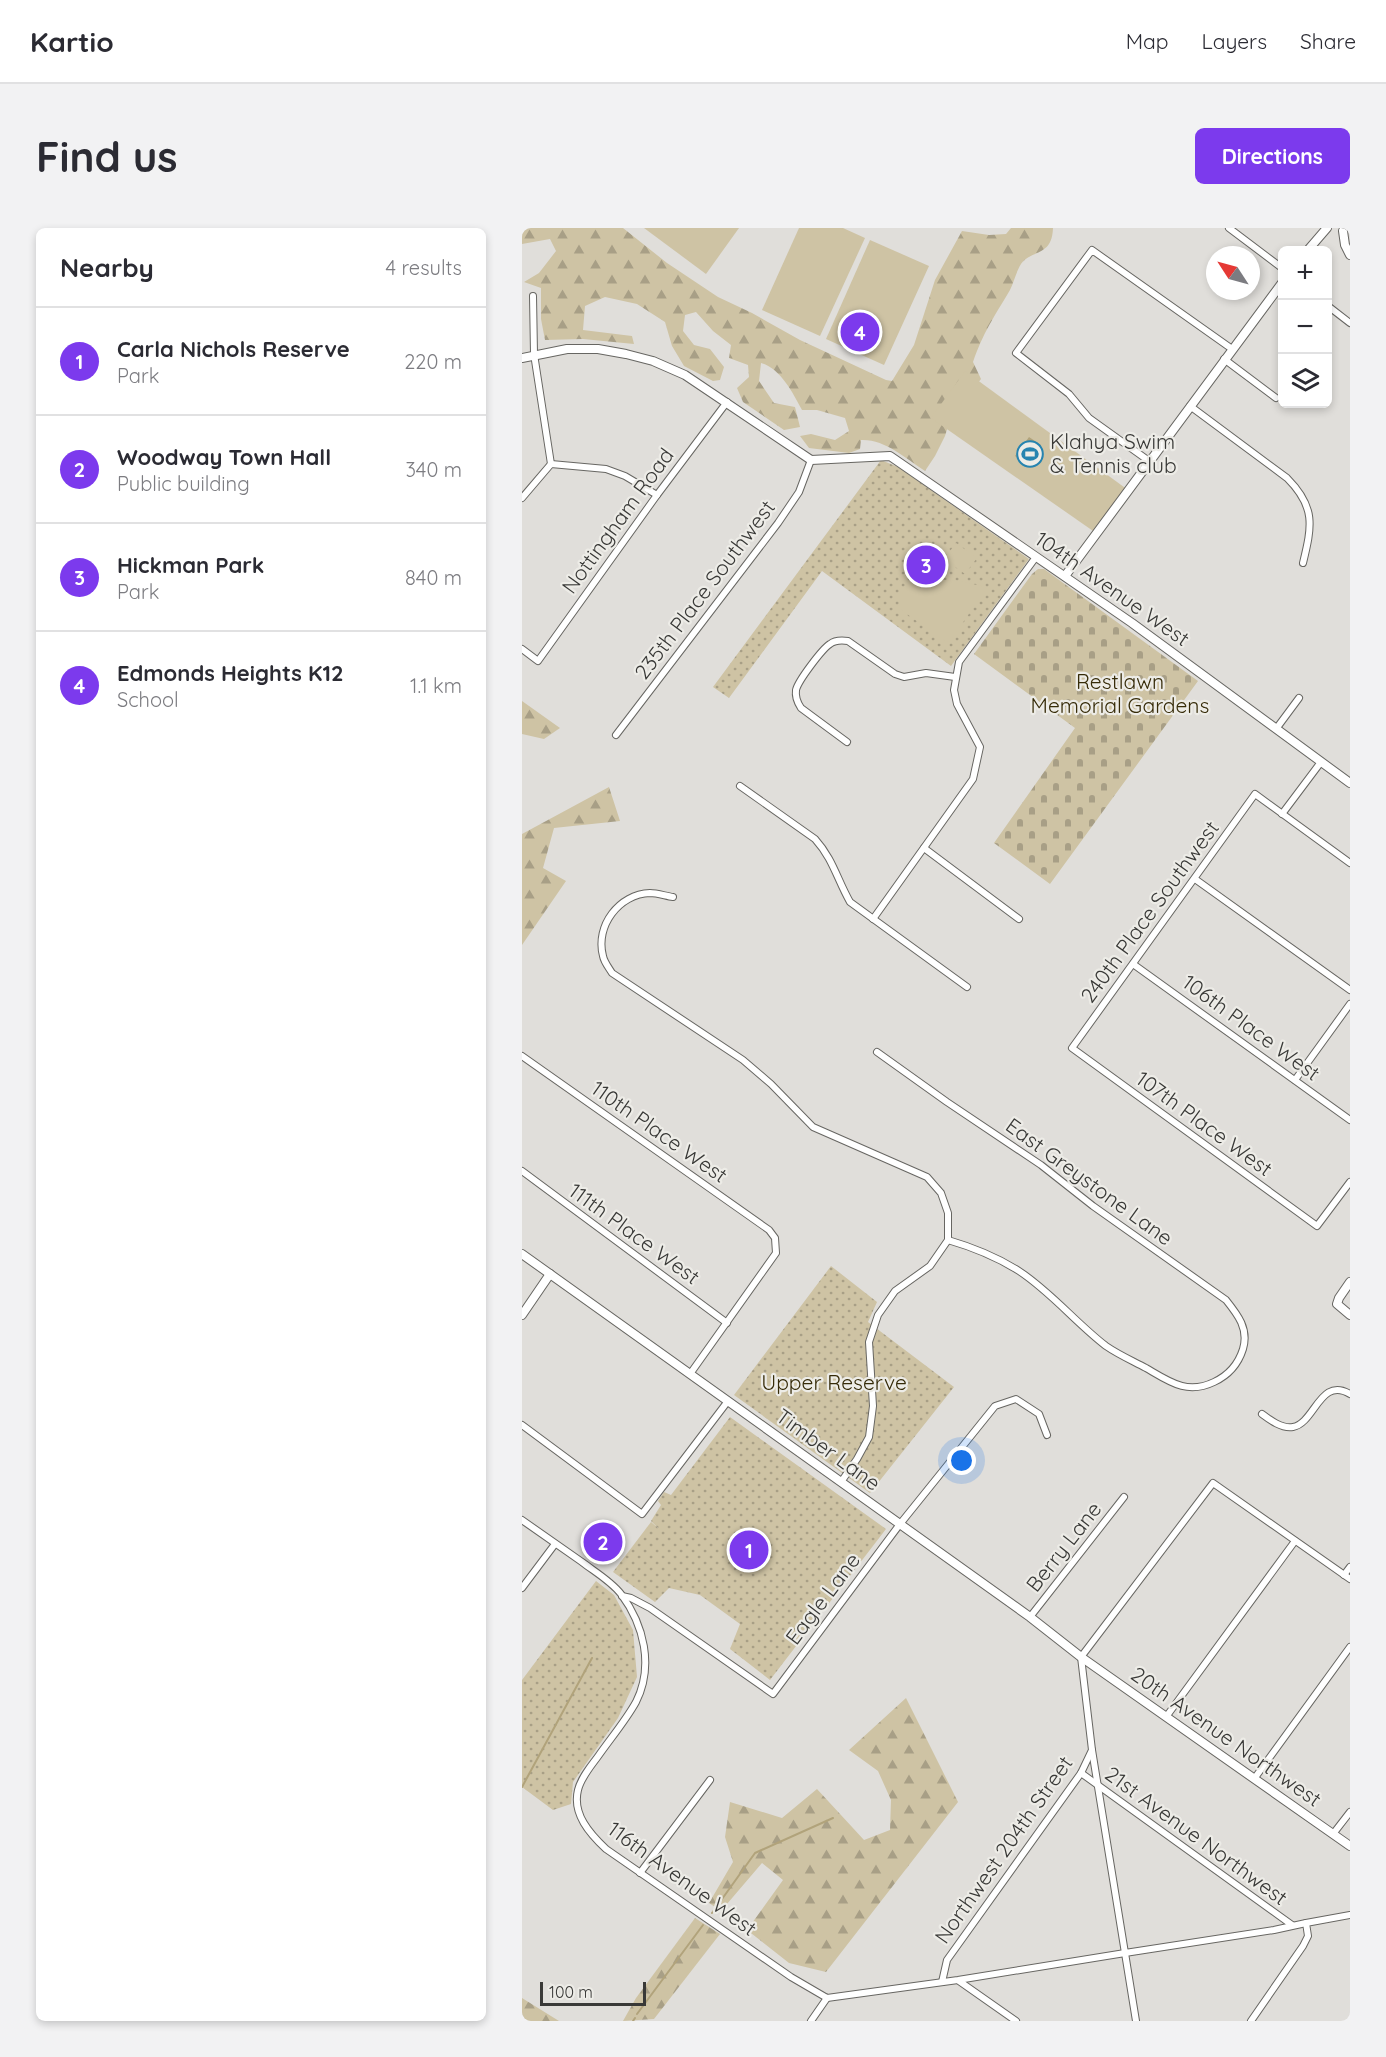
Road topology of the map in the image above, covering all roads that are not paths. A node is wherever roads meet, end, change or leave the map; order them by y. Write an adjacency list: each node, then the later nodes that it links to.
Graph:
1 (1229, 228): 6 (street)
2 (1327, 228): 4 (street)
3 (1344, 232): 5 (street)
4 (1311, 246)
5 (1350, 255)
6 (1278, 265)
7 (1278, 288): 11 (street)
8 (533, 296): 12 (street)
9 (1332, 309): 10 (street)
10 (1350, 323)
11 (1232, 349): 14 (street); 19 (street)
12 (534, 354): 13 (street); 16 (street); 20 (street)
13 (522, 358)
14 (1224, 359): 15 (street); 17 (street)
15 (1276, 398)
16 (727, 402): 18 (street); 21 (street, Nottingham Road)
17 (1190, 406): 19 (street); 24 (street)
18 (811, 460): 23 (street, 104th Avenue West); 30 (street, 235th Place Southwest)
19 (1149, 461): 25 (street)
20 (551, 464): 21 (street); 22 (street)
21 (657, 495): 26 (street, Nottingham Road)
22 (522, 498)
23 (1036, 557): 25 (street, 104th Avenue West); 27 (street)
24 (1303, 563)
25 (1065, 576): 29 (street, 104th Avenue West)
26 (522, 649)
27 (955, 677): 31 (street); 36 (street)
28 (1299, 698): 29 (street)
29 (1276, 729): 32 (street, 104th Avenue West)
30 (616, 735)
31 (847, 742)
32 (1321, 762): 33 (street, 104th Avenue West); 35 (street)
33 (1350, 783)
34 (740, 786): 40 (street)
35 (1282, 814): 37 (street); 38 (street, 240th Place Southwest)
36 (924, 848): 40 (street); 41 (street)
37 (1350, 863)
38 (1195, 879): 42 (street, 240th Place Southwest); 44 (street)
39 (673, 897): 53 (street)
40 (873, 919): 43 (street)
41 (1020, 919)
42 (1133, 964): 46 (street, 240th Place Southwest); 49 (street, 106th Place West)
43 (967, 987)
44 (1350, 990)
45 (1350, 1004): 49 (street)
46 (1072, 1048): 52 (street, 107th Place West)
47 (877, 1052): 53 (street, East Greystone Lane)
48 (522, 1056): 59 (street, 110th Place West)
49 (1295, 1080): 50 (street, 106th Place West)
50 (1350, 1120)
51 (522, 1172): 59 (street, 111th Place West)
52 (1350, 1182)
53 (948, 1240): 66 (street)
54 (522, 1254): 55 (street, Timber Lane)
55 (550, 1274): 58 (street); 60 (street, Timber Lane)
56 (1350, 1282): 57 (street)
57 (1350, 1314)
58 (522, 1315)
59 (727, 1323): 60 (street)
60 (690, 1374): 62 (street, Timber Lane)
61 (1350, 1394): 63 (street)
62 (728, 1401): 64 (street); 66 (street, Timber Lane)
63 (1262, 1414)
64 (522, 1425)
65 (1047, 1435): 69 (street, Eagle Lane)
66 (841, 1482): 69 (street, Timber Lane)
67 (1124, 1497): 76 (street, Berry Lane)
68 (522, 1520): 71 (street)
69 (900, 1524): 75 (street, Eagle Lane); 76 (street, Timber Lane)
70 (1295, 1541): 73 (street); 78 (street); 79 (street)
71 (555, 1544): 74 (street); 75 (street)
72 (1350, 1567): 73 (street)
73 (1347, 1577)
74 (522, 1588)
75 (622, 1596): 88 (street, 116th Avenue West)
76 (1030, 1617): 78 (street, Timber Lane)
77 (1350, 1647): 82 (street)
78 (1081, 1657): 79 (street, 20th Avenue Northwest); 80 (street, Northwest 204th Street)
79 (1166, 1717): 82 (street, 20th Avenue Northwest)
80 (1092, 1750): 81 (street, Northwest 204th Street); 84 (street)
81 (1081, 1773): 84 (street, 21st Avenue Northwest); 94 (street, Northwest 204th Street)
82 (1254, 1779): 86 (street, 20th Avenue Northwest)
83 (710, 1780): 88 (street)
84 (1098, 1785): 91 (street, 21st Avenue Northwest); 92 (street)
85 (1350, 1812): 86 (street)
86 (1334, 1834): 87 (street, 20th Avenue Northwest)
87 (1350, 1846)
88 (640, 1873): 95 (street, 116th Avenue West)
89 (1350, 1915): 90 (street)
90 (1306, 1923): 91 (street); 99 (street)
91 (1292, 1925): 92 (street)
92 (1125, 1953): 93 (street); 98 (street)
93 (958, 1980): 94 (street); 97 (street)
94 (942, 1982): 95 (street)
95 (827, 1998): 96 (street)
96 (811, 2021)
97 (1016, 2021)
98 (1136, 2021)
99 (1251, 2021)

